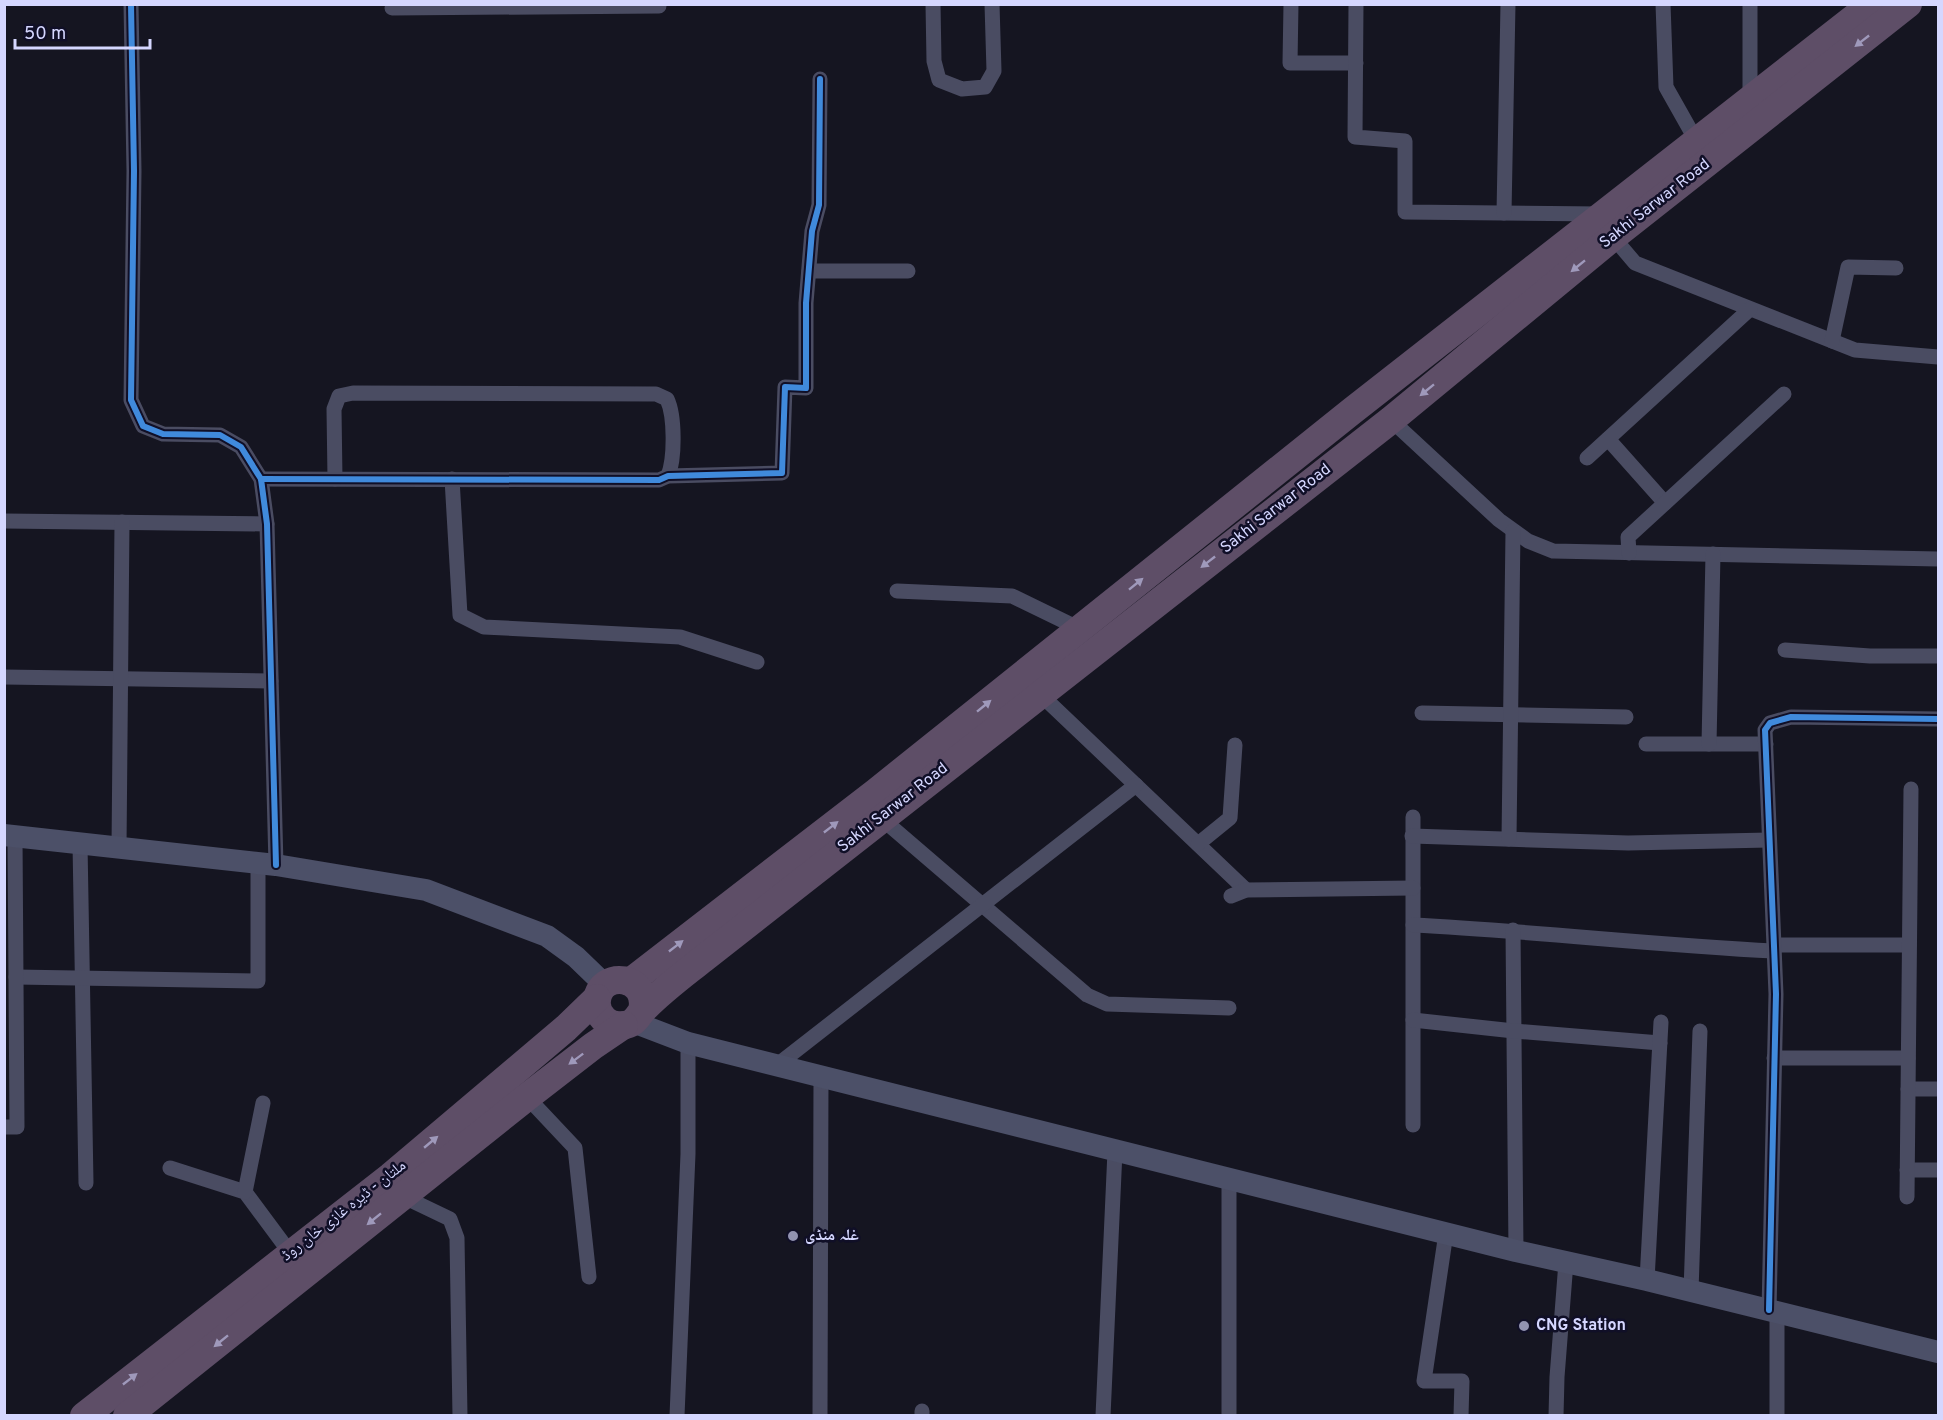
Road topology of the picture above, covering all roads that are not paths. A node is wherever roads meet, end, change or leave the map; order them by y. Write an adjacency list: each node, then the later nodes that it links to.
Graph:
1 (131, 4): 32 (street)
2 (933, 4): 3 (street)
3 (992, 4)
4 (1291, 4): 15 (street)
5 (1356, 4): 15 (street)
6 (1508, 4): 19 (street)
7 (1663, 4): 18 (street)
8 (1750, 4): 17 (street)
9 (1872, 4): 17 (highway, Sakhi Sarwar Road)
10 (1908, 4): 20 (highway, Sakhi Sarwar Road, one-way to 20)
11 (595, 5): 12 (street); 13 (street)
12 (519, 6): 14 (street)
13 (659, 6)
14 (392, 8)
15 (1356, 63): 19 (street)
16 (820, 79): 22 (street)
17 (1750, 100): 18 (highway, Sakhi Sarwar Road)
18 (1697, 142): 20 (highway, Sakhi Sarwar Road)
19 (1504, 213): 20 (street)
20 (1609, 225): 24 (street); 28 (highway, Sakhi Sarwar Road, one-way to 28); 44 (highway, Sakhi Sarwar Road, one-way to 20)
21 (1896, 268): 25 (street)
22 (809, 271): 23 (street); 31 (street)
23 (908, 271)
24 (1750, 309): 25 (street); 29 (street)
25 (1832, 341): 26 (street)
26 (1938, 357)
27 (1784, 394): 35 (street)
28 (1391, 420): 39 (street); 51 (highway, Sakhi Sarwar Road, one-way to 51)
29 (1608, 439): 30 (street); 35 (street)
30 (1587, 458)
31 (668, 476): 33 (street); 34 (street)
32 (261, 478): 33 (street); 38 (street)
33 (335, 479): 34 (street)
34 (452, 479): 47 (street)
35 (1665, 503): 40 (street)
36 (4, 521): 37 (street)
37 (122, 522): 38 (street); 49 (street)
38 (267, 524): 50 (street)
39 (1513, 531): 40 (street); 53 (street)
40 (1629, 553): 41 (street)
41 (1713, 554): 42 (street); 57 (street)
42 (1938, 559)
43 (897, 591): 44 (street)
44 (1080, 629): 82 (highway, Sakhi Sarwar Road, one-way to 44)
45 (1785, 650): 46 (street)
46 (1938, 656)
47 (757, 662)
48 (4, 677): 49 (street)
49 (121, 678): 50 (street); 70 (street)
50 (271, 681): 71 (street)
51 (1039, 693): 60 (street); 63 (highway, Sakhi Sarwar Road)
52 (1422, 713): 53 (street)
53 (1511, 714): 54 (street); 66 (street)
54 (1626, 717)
55 (1938, 719): 58 (street)
56 (1646, 744): 57 (street)
57 (1709, 744): 58 (street)
58 (1766, 744): 67 (street)
59 (1235, 745): 69 (street)
60 (1136, 785): 69 (street); 75 (street)
61 (1911, 789): 78 (street)
62 (1413, 817): 65 (street)
63 (881, 818): 75 (street); 84 (highway, Sakhi Sarwar Road)
64 (10, 836): 68 (main road); 80 (street)
65 (1412, 836): 66 (street); 72 (street)
66 (1509, 839): 67 (street)
67 (1770, 840): 79 (street)
68 (80, 844): 70 (main road); 81 (street)
69 (1198, 844): 73 (street)
70 (119, 848): 71 (main road)
71 (267, 864): 81 (street); 82 (main road)
72 (1413, 888): 73 (street); 76 (street)
73 (1246, 890): 74 (street)
74 (1231, 896)
75 (982, 905): 83 (street); 93 (street)
76 (1413, 925): 77 (street); 85 (street)
77 (1513, 930): 79 (street); 87 (street)
78 (1910, 945): 79 (street); 92 (street)
79 (1774, 948): 91 (street)
80 (16, 977): 81 (street); 100 (street)
81 (82, 978): 106 (street)
82 (611, 988): 84 (highway); 84 (highway); 112 (highway, ملتان - ڈیرہ غازی خان روڈ, one-way to 82)
83 (1229, 1008)
84 (633, 1020): 89 (main road); 97 (highway, ملتان - ڈیرہ غازی خان روڈ, one-way to 97)
85 (1413, 1020): 87 (street); 99 (street)
86 (1661, 1022): 90 (street)
87 (1514, 1031): 90 (street); 111 (street)
88 (1700, 1031): 116 (street)
89 (688, 1043): 93 (main road); 122 (street)
90 (1660, 1043): 115 (street)
91 (1774, 1058): 92 (street); 117 (street)
92 (1908, 1058): 95 (street)
93 (776, 1066): 94 (main road)
94 (821, 1077): 101 (main road); 123 (street)
95 (1908, 1089): 96 (street); 103 (street)
96 (1938, 1089)
97 (527, 1097): 108 (highway, ملتان - ڈیرہ غازی خان روڈ); 114 (street)
98 (263, 1102): 107 (street)
99 (1413, 1125)
100 (4, 1127)
101 (1115, 1150): 105 (main road); 124 (street)
102 (170, 1168): 107 (street)
103 (1907, 1170): 104 (street); 109 (street)
104 (1938, 1170)
105 (1229, 1179): 110 (main road); 125 (street)
106 (86, 1183)
107 (245, 1192): 112 (street)
108 (402, 1196): 119 (highway, ملتان - ڈیرہ غازی خان روڈ, one-way to 119); 121 (street)
109 (1907, 1197)
110 (1446, 1233): 111 (main road); 126 (street)
111 (1516, 1251): 113 (main road)
112 (291, 1254): 120 (highway, ملتان - ڈیرہ غازی خان روڈ, one-way to 112)
113 (1566, 1262): 115 (main road); 127 (street)
114 (589, 1277)
115 (1647, 1280): 116 (main road)
116 (1691, 1291): 117 (main road)
117 (1773, 1311): 118 (main road); 128 (street)
118 (1938, 1353)
119 (134, 1413)
120 (84, 1416)
121 (460, 1416)
122 (677, 1416)
123 (820, 1416)
124 (1103, 1416)
125 (1229, 1416)
126 (1461, 1416)
127 (1556, 1416)
128 (1777, 1416)

